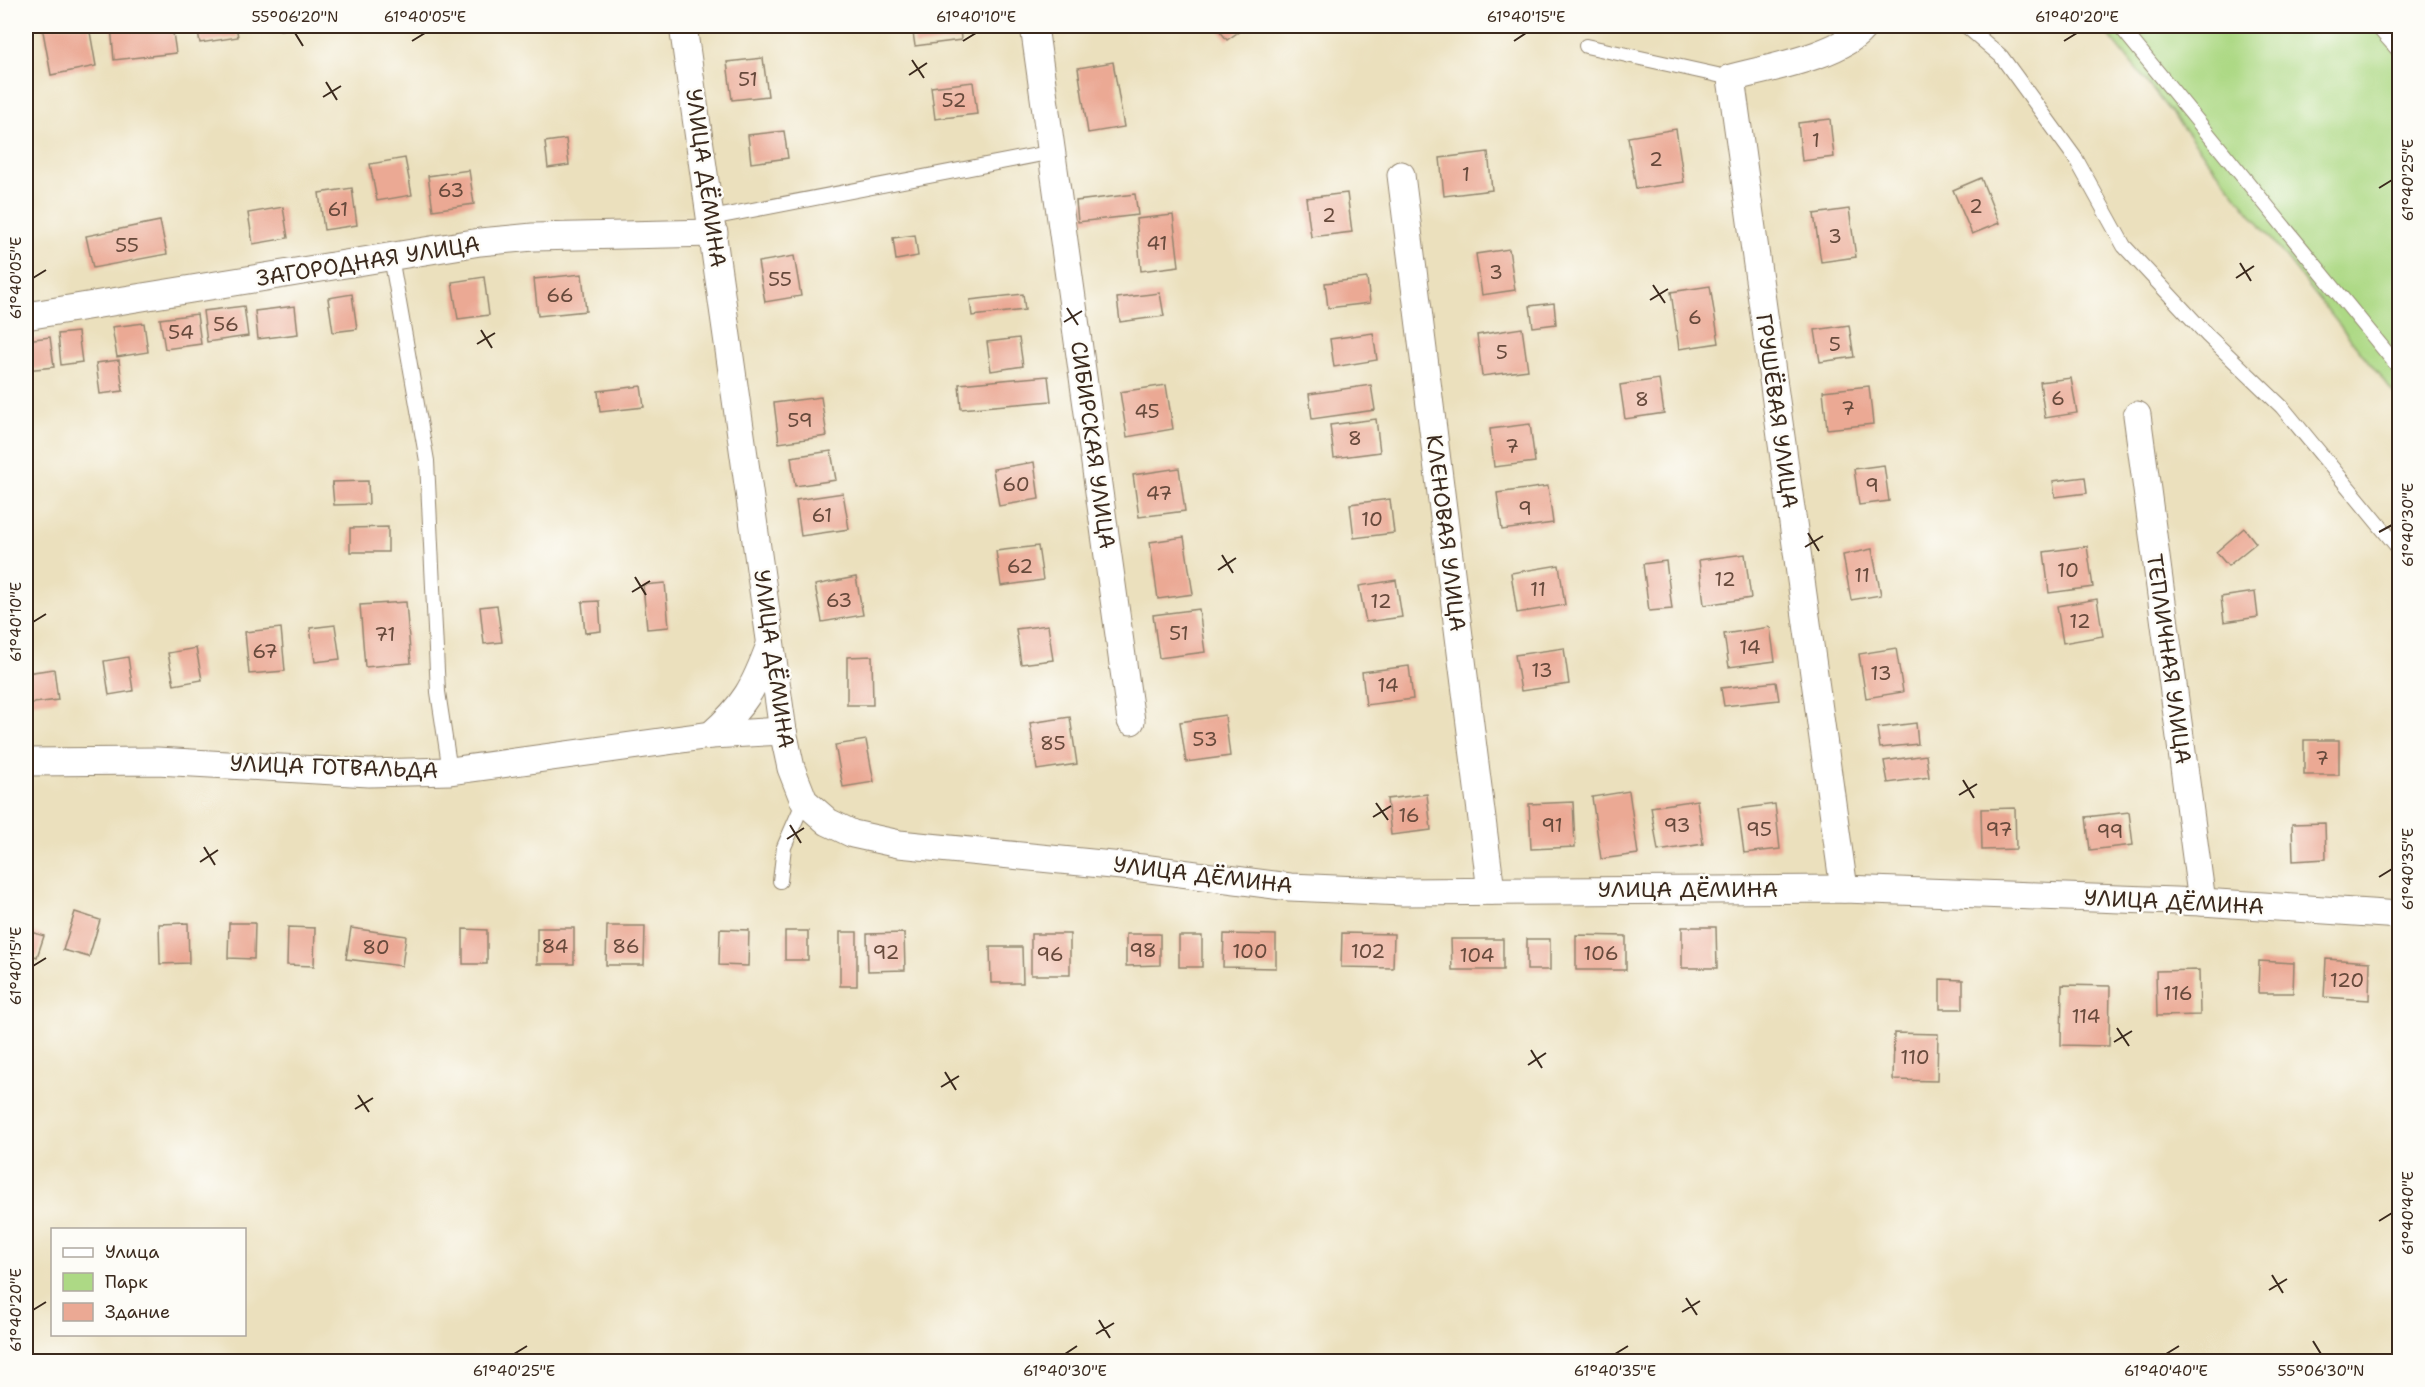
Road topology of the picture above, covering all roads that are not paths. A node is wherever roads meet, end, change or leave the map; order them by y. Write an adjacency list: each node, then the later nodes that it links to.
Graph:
1 (683, 26): 12 (street, УЛИЦА ДЁМИНА)
2 (1034, 26): 10 (street, СИБИРСКАЯ УЛИЦА)
3 (1864, 26): 9 (street)
4 (1966, 26): 17 (lane)
5 (2120, 26): 15 (lane)
6 (2377, 26): 8 (lane)
7 (1586, 46): 9 (lane)
8 (2400, 52)
9 (1731, 78): 26 (street, ГРУШЁВАЯ УЛИЦА)
10 (1053, 152): 12 (lane); 19 (street, СИБИРСКАЯ УЛИЦА)
11 (1401, 175): 27 (street, КЛЕНОВАЯ УЛИЦА)
12 (712, 226): 13 (street, ЗАГОРОДНАЯ УЛИЦА); 18 (street, УЛИЦА ДЁМИНА)
13 (391, 256): 14 (street, ЗАГОРОДНАЯ УЛИЦА); 23 (lane)
14 (26, 316)
15 (2400, 369)
16 (2137, 415): 28 (street, ТЕПЛИЧНАЯ УЛИЦА)
17 (2400, 550)
18 (772, 642): 20 (street, УЛИЦА ДЁМИНА); 21 (street)
19 (1131, 721)
20 (783, 730): 21 (street, УЛИЦА ГОТВАЛЬДА); 24 (street, УЛИЦА ДЁМИНА)
21 (711, 735): 23 (street, УЛИЦА ГОТВАЛЬДА)
22 (26, 762): 23 (street, УЛИЦА ГОТВАЛЬДА)
23 (450, 771)
24 (804, 801): 25 (lane); 27 (street, УЛИЦА ДЁМИНА)
25 (780, 881)
26 (1844, 889): 27 (street, УЛИЦА ДЁМИНА); 28 (street, УЛИЦА ДЁМИНА)
27 (1491, 891)
28 (2202, 902): 29 (street, УЛИЦА ДЁМИНА)
29 (2400, 915)

